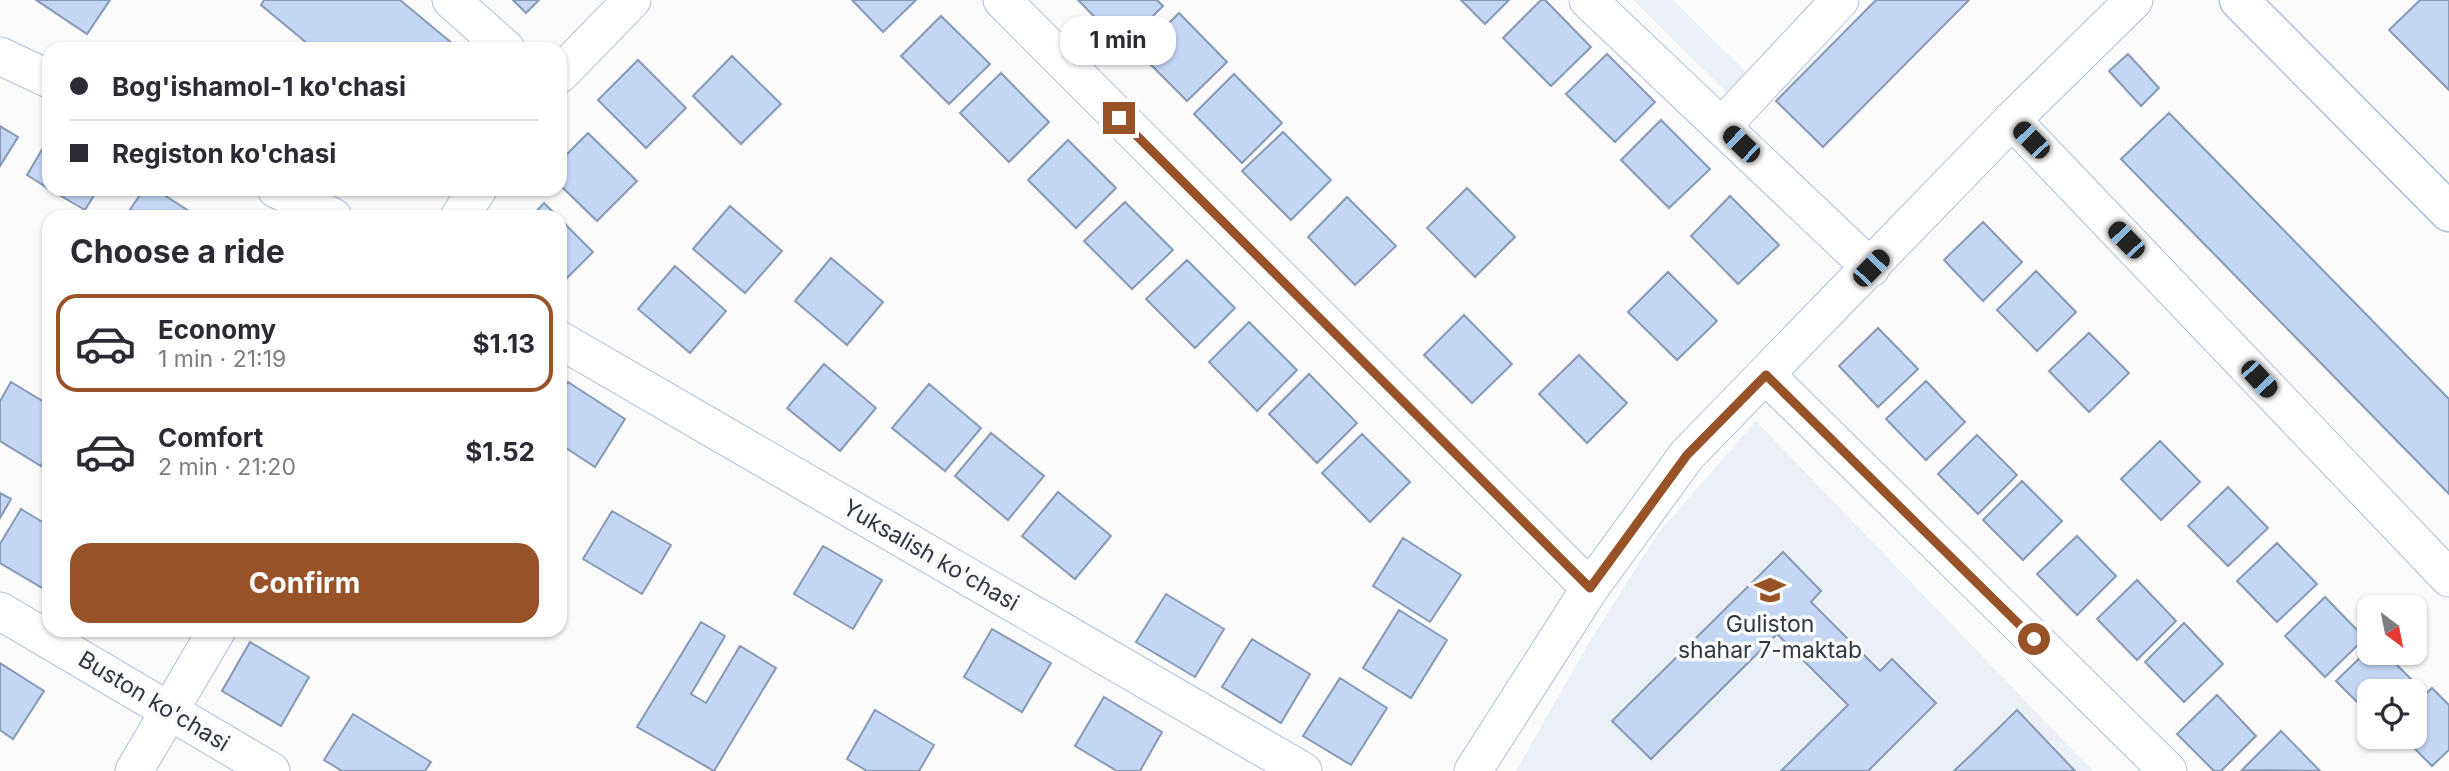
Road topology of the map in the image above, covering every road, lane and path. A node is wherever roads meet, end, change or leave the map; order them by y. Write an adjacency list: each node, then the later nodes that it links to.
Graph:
1 (451, 0): 8 (street)
2 (632, 0): 10 (street)
3 (1002, 0): 21 (street)
4 (1588, 0): 13 (street)
5 (1840, 0): 13 (street)
6 (2134, 0): 12 (street)
7 (2239, 0): 16 (street)
8 (498, 42)
9 (0, 56): 11 (street)
10 (567, 67)
11 (42, 76)
12 (2012, 120): 17 (street); 20 (street)
13 (1722, 126): 17 (street)
14 (290, 196): 15 (street)
15 (319, 210)
16 (2449, 212)
17 (1871, 268): 19 (street)
18 (567, 344): 29 (street, Yuksalish ko'chasi)
19 (1766, 375): 21 (street); 31 (street)
20 (2449, 578)
21 (1590, 588): 30 (street)
22 (0, 611): 23 (street, Buston ko'chasi)
23 (42, 635)
24 (45, 637): 26 (street, Buston ko'chasi)
25 (213, 637): 26 (street)
26 (171, 710): 27 (street); 28 (street, Buston ko'chasi)
27 (134, 771)
28 (271, 771)
29 (1303, 771)
30 (1473, 771)
31 (2168, 771)

